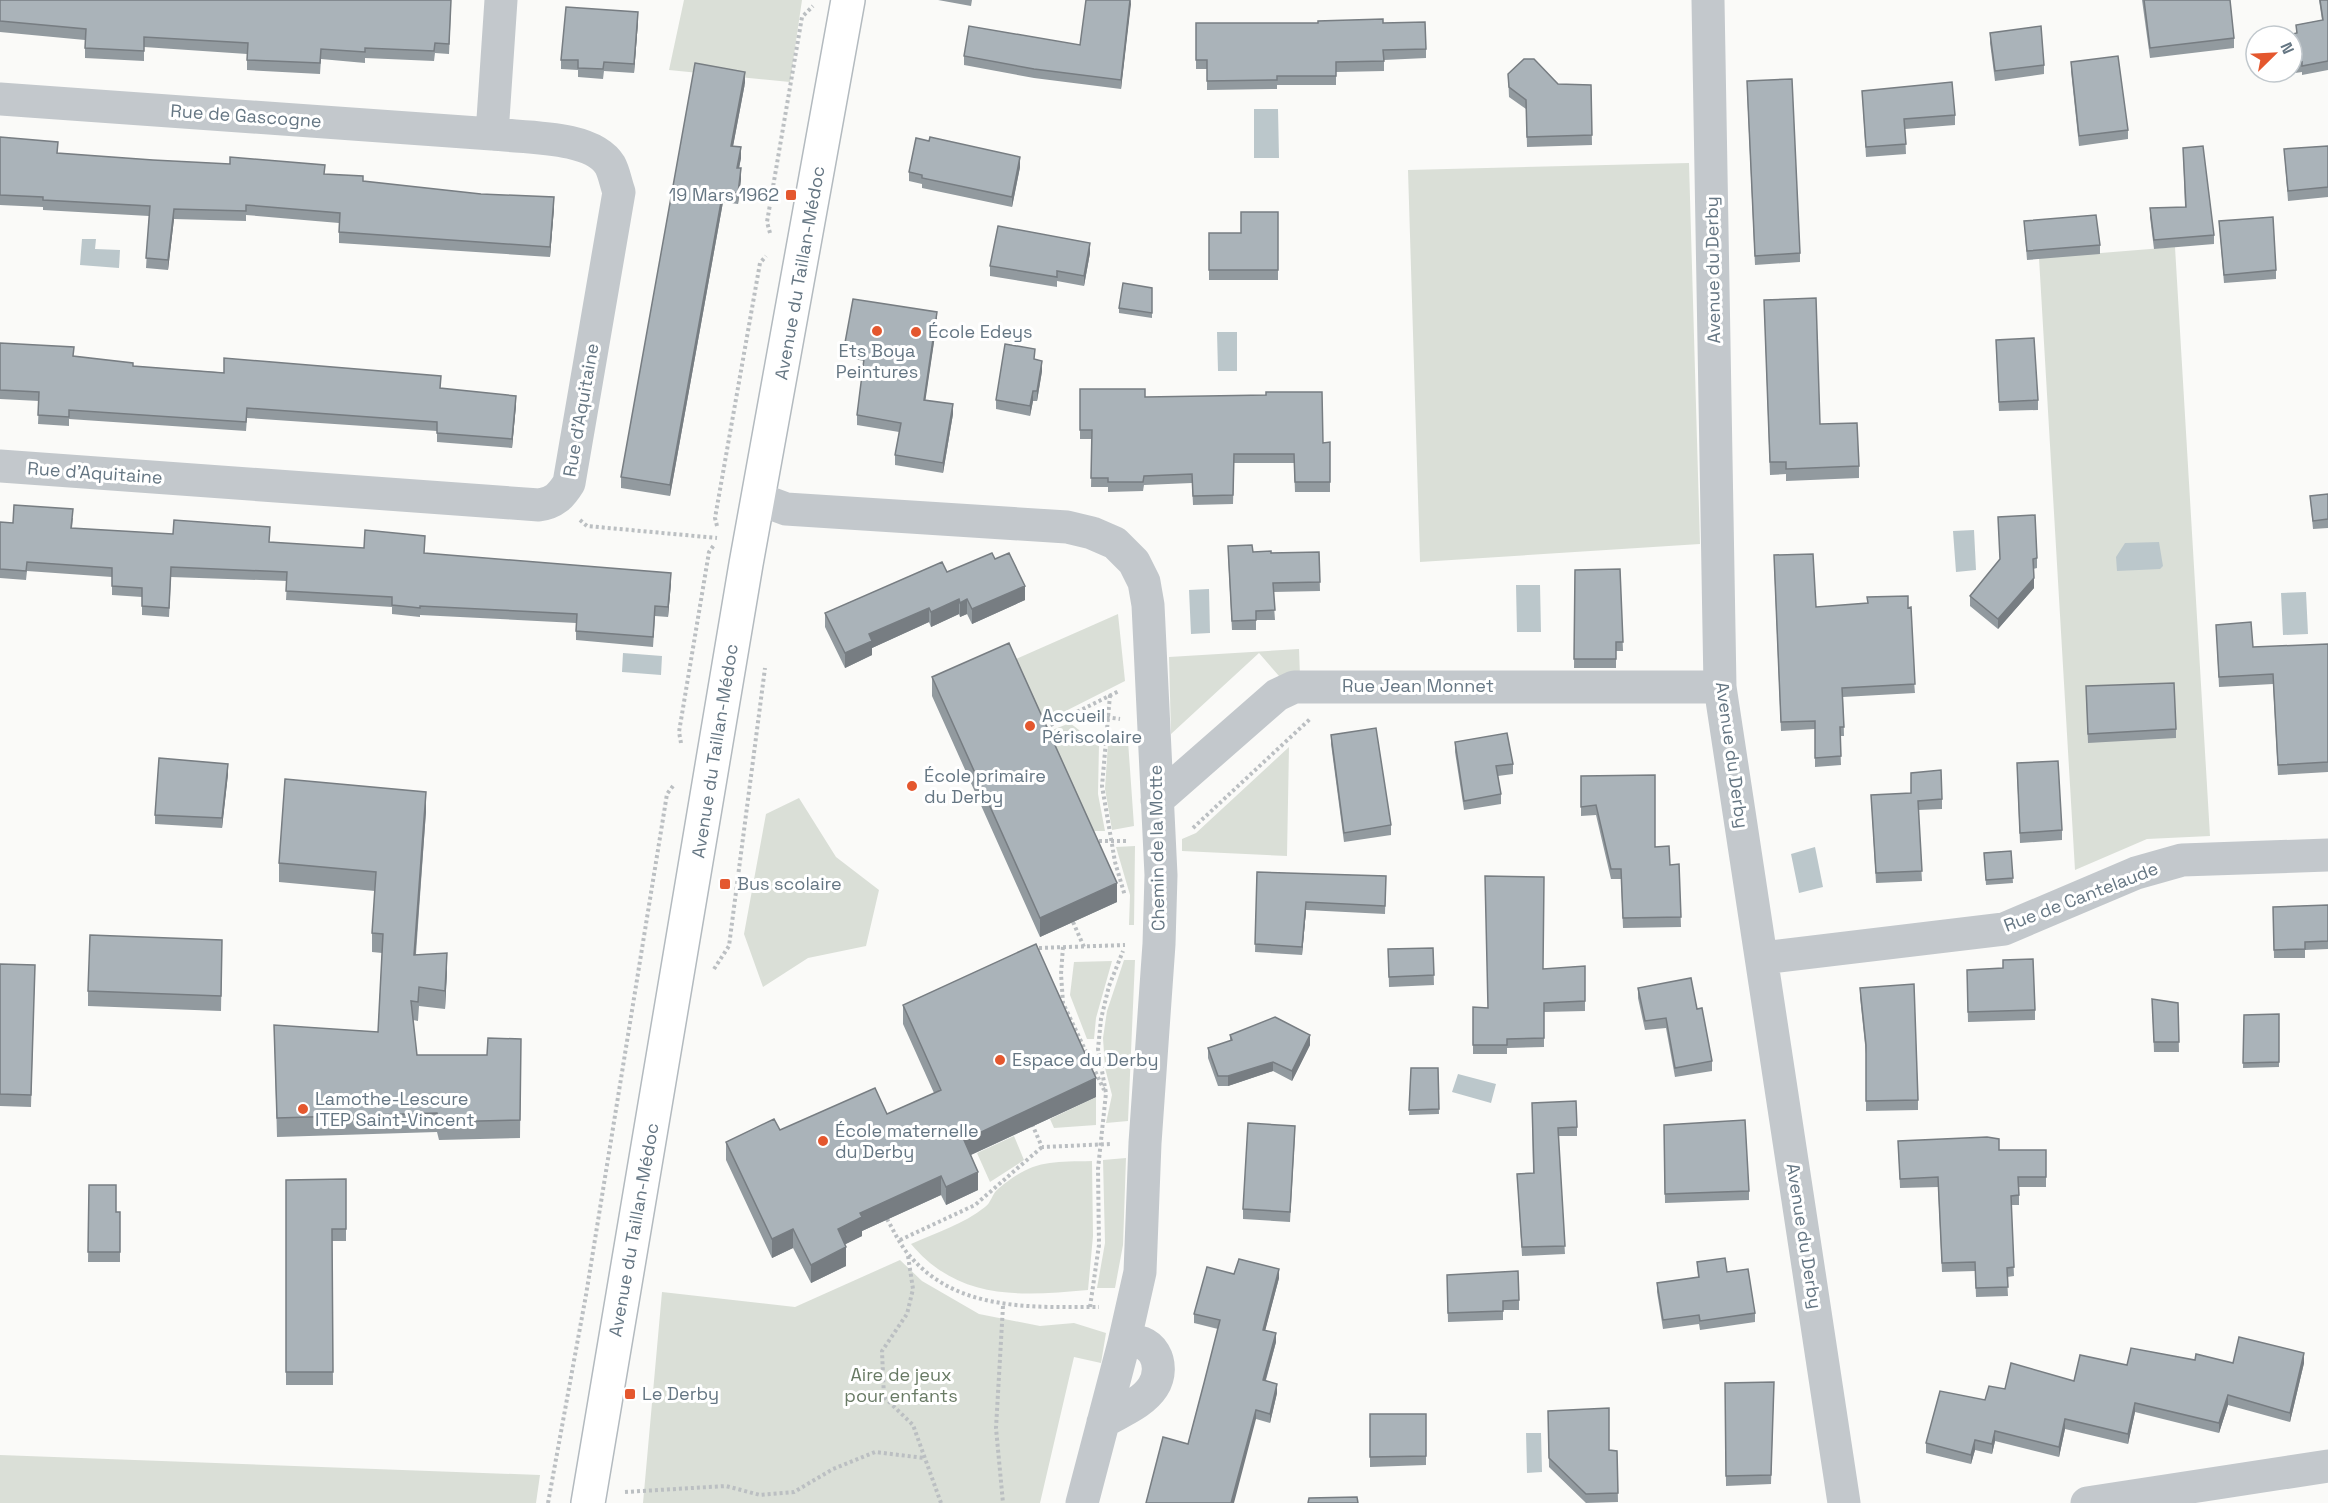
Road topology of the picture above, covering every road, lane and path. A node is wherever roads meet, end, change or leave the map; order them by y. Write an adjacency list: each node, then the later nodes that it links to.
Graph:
1 (501, 0): 5 (street)
2 (1708, 0): 15 (street, Avenue du Derby)
3 (835, 1): 6 (path); 10 (street, Avenue du Taillan-Médoc)
4 (0, 99): 5 (street, Rue de Gascogne)
5 (492, 134): 9 (street, Rue d'Aquitaine)
6 (769, 240)
7 (768, 248): 11 (path)
8 (0, 466): 9 (street, Rue d'Aquitaine)
9 (558, 499): 11 (path)
10 (759, 499): 12 (street, Avenue du Taillan-Médoc); 13 (street, Chemin de la Motte)
11 (717, 538): 12 (path); 21 (path)
12 (746, 564): 50 (street, Avenue du Taillan-Médoc)
13 (1152, 675): 16 (path); 19 (street, Chemin de la Motte)
14 (1331, 685): 15 (street, Rue Jean Monnet); 23 (street, Rue Jean Monnet); 24 (path)
15 (1720, 687): 34 (street, Avenue du Derby)
16 (1110, 695): 17 (path); 18 (path)
17 (1075, 713): 18 (path); 20 (path)
18 (1107, 717): 19 (path); 26 (path)
19 (1154, 722): 23 (street, Chemin de la Motte)
20 (1040, 731)
21 (679, 753)
22 (675, 776): 49 (path)
23 (1157, 801): 24 (street, Chemin de la Motte)
24 (1159, 841): 29 (street, Chemin de la Motte)
25 (2328, 855): 34 (street, Rue de Cantelaude)
26 (1126, 900)
27 (1073, 922): 31 (path)
28 (1125, 934): 30 (path)
29 (1159, 944): 30 (path); 37 (street, Chemin de la Motte)
30 (1125, 945): 31 (path); 35 (path)
31 (1084, 946): 32 (path)
32 (1063, 947): 33 (path); 35 (path)
33 (1039, 948)
34 (1763, 958): 54 (street, Avenue du Derby)
35 (1106, 1093): 38 (path)
36 (1031, 1124): 39 (path)
37 (1145, 1143): 38 (path); 44 (street, Chemin de la Motte)
38 (1099, 1145): 39 (path); 45 (path)
39 (1042, 1147): 41 (path)
40 (887, 1219): 41 (path)
41 (900, 1240): 42 (path)
42 (908, 1255): 43 (path); 46 (path)
43 (1003, 1306): 45 (path); 52 (path)
44 (1133, 1306): 45 (path); 53 (street, Chemin de la Motte)
45 (1090, 1307)
46 (924, 1458): 48 (path); 51 (path)
47 (2328, 1466): 55 (street)
48 (625, 1492)
49 (548, 1503)
50 (588, 1503)
51 (941, 1503)
52 (1004, 1503)
53 (1082, 1503)
54 (1844, 1503)
55 (2087, 1503)

